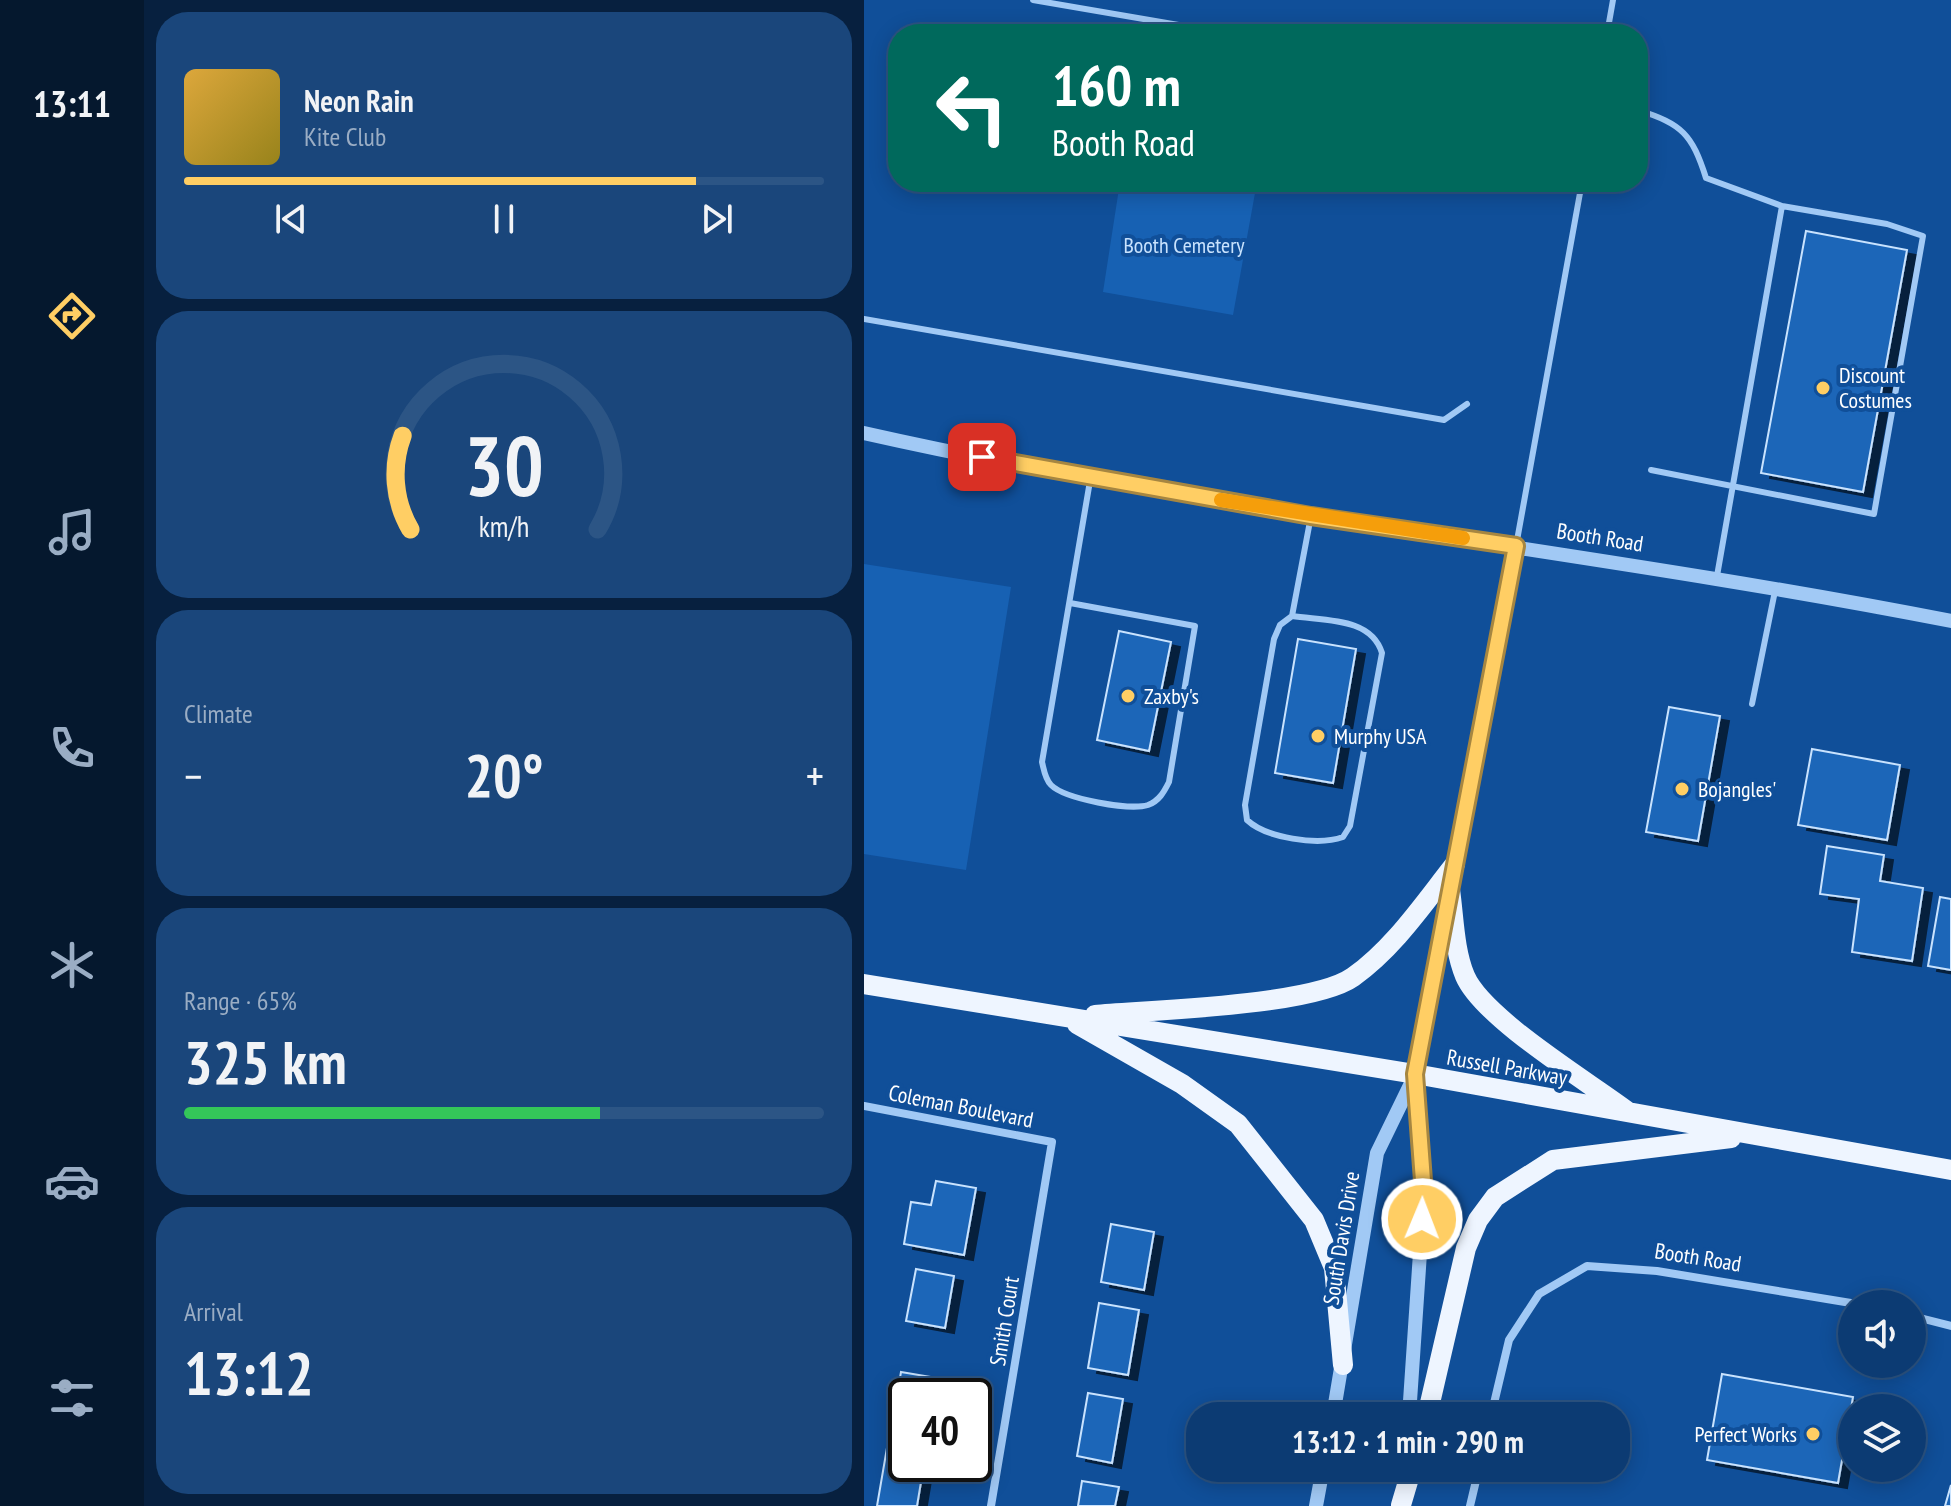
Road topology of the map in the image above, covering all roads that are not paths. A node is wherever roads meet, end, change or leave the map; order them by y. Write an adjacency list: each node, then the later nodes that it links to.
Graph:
1 (1033, 0): 3 (lane)
2 (1613, 0): 4 (lane)
3 (1173, 24)
4 (1609, 24)
5 (1648, 113): 7 (lane)
6 (1580, 192): 15 (lane)
7 (1782, 206): 13 (lane); 13 (lane)
8 (864, 319): 9 (lane)
9 (1467, 404)
10 (864, 433): 12 (street, Booth Road)
11 (1651, 470): 13 (lane)
12 (1091, 477): 14 (street, Booth Road); 18 (lane)
13 (1734, 485): 16 (lane)
14 (1311, 516): 15 (street, Booth Road); 19 (lane)
15 (1516, 546): 16 (street, Booth Road); 22 (street, South Davis Drive)
16 (1717, 576): 17 (street, Booth Road)
17 (1776, 588): 20 (street, Booth Road); 21 (lane)
18 (1070, 603): 18 (lane)
19 (1292, 616): 19 (lane)
20 (1951, 621)
21 (1752, 704)
22 (1455, 864): 23 (street, South Davis Drive); 25 (main road)
23 (1450, 890): 26 (street, South Davis Drive); 28 (main road)
24 (864, 984): 25 (main road, Russell Parkway)
25 (1067, 1018): 26 (main road, Russell Parkway); 35 (main road)
26 (1415, 1074): 28 (main road, Russell Parkway); 35 (street, South Davis Drive); 37 (street, South Davis Drive)
27 (864, 1106): 30 (street, Coleman Boulevard)
28 (1630, 1113): 29 (main road, Russell Parkway)
29 (1755, 1135): 31 (main road, Russell Parkway); 38 (main road)
30 (1052, 1142): 44 (street, Smith Court)
31 (1951, 1170)
32 (1838, 1301): 39 (street, Booth Road)
33 (1926, 1320): 34 (street)
34 (1951, 1326)
35 (1343, 1365): 36 (street, South Davis Drive)
36 (1336, 1402)
37 (1410, 1402)
38 (1430, 1402)
39 (1494, 1402)
40 (1320, 1482): 45 (street)
41 (1403, 1482): 46 (street)
42 (1408, 1482): 46 (main road)
43 (1476, 1482): 47 (street)
44 (991, 1506)
45 (1316, 1506)
46 (1401, 1506)
47 (1470, 1506)

